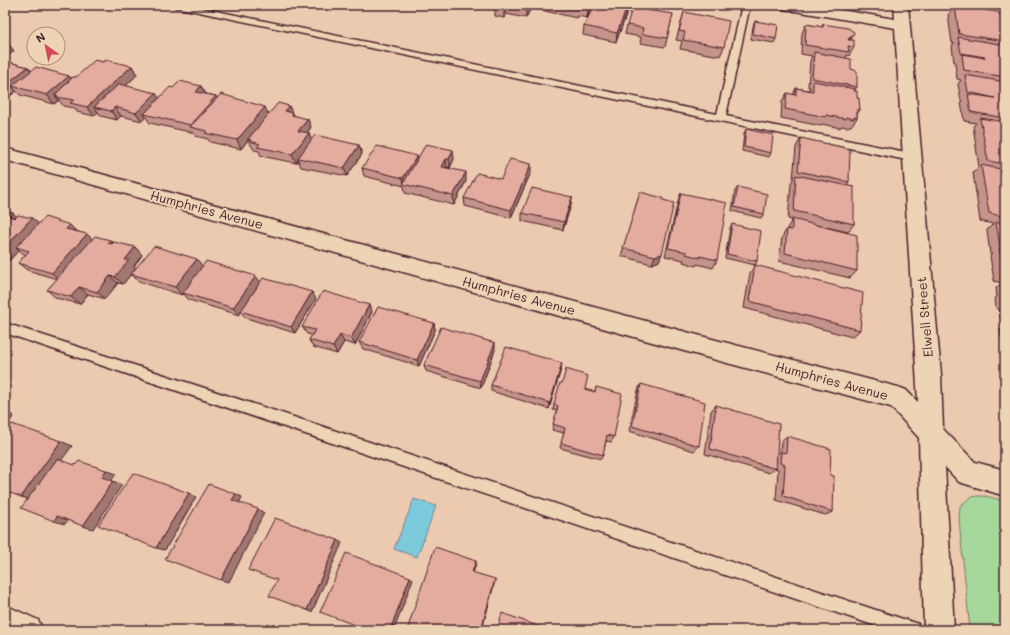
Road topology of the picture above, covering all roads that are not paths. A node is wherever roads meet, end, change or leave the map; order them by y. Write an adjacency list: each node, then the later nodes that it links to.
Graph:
1 (175, 5): 8 (lane)
2 (746, 5): 8 (lane)
3 (783, 5): 7 (street)
4 (901, 5): 7 (street, Elwell Street)
5 (1002, 5): 6 (street)
6 (1005, 6)
7 (903, 24): 10 (street, Elwell Street)
8 (721, 117): 10 (lane)
9 (5, 154): 12 (street, Humphries Avenue)
10 (911, 156): 12 (street, Elwell Street)
11 (5, 328): 16 (lane)
12 (930, 431): 13 (street, Humphries Avenue); 17 (street, Elwell Street)
13 (1005, 483)
14 (5, 620): 15 (street)
15 (28, 630)
16 (912, 630)
17 (939, 630)

